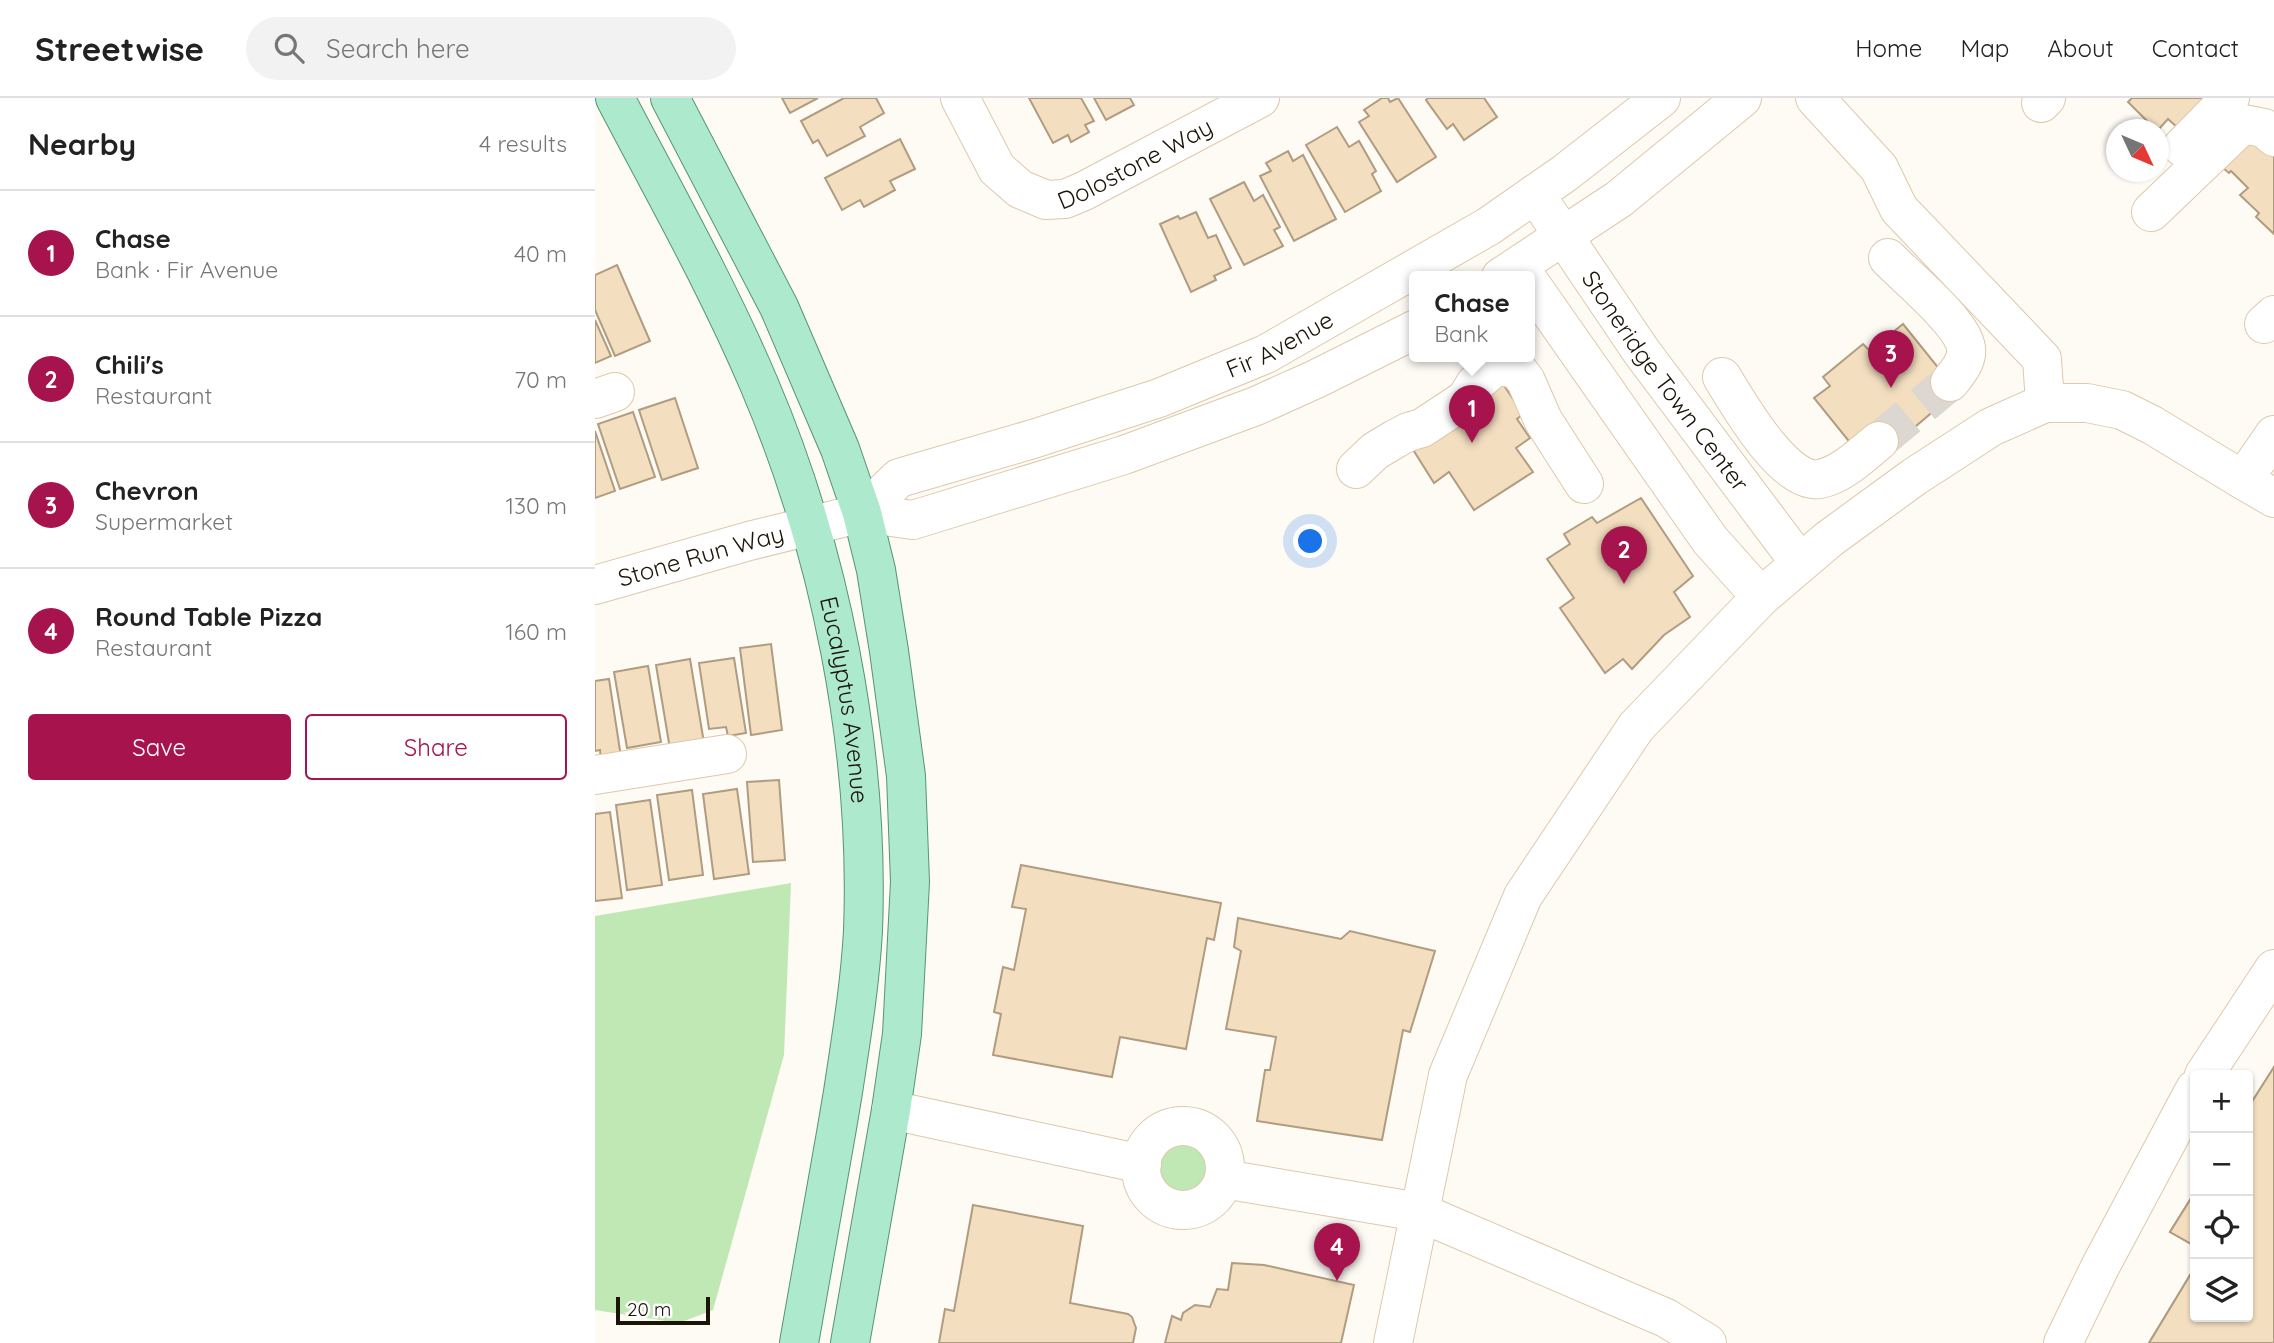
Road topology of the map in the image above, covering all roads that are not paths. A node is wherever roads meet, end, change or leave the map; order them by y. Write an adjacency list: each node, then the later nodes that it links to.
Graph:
1 (615, 98): 30 (main road, Eucalyptus Avenue)
2 (670, 98): 29 (main road, Eucalyptus Avenue)
3 (960, 98): 4 (street, Dolostone Way)
4 (1260, 98)
5 (1661, 98): 11 (street, Fir Avenue)
6 (1742, 98): 13 (street)
7 (1815, 98): 23 (street)
8 (2230, 98): 10 (street)
9 (2274, 137): 10 (street)
10 (2150, 187)
11 (1535, 194): 12 (street, Fir Avenue); 13 (street, Stoneridge Town Center)
12 (1489, 226): 15 (street, Fir Avenue); 16 (street)
13 (1563, 235): 17 (street); 31 (street, Stoneridge Town Center)
14 (1888, 258): 22 (street)
15 (1411, 271)
16 (1515, 271)
17 (1523, 271)
18 (1409, 272): 29 (street, Fir Avenue)
19 (1535, 299): 33 (street)
20 (1409, 332): 29 (street, Fir Avenue)
21 (1722, 377): 25 (street)
22 (1950, 382)
23 (2045, 403): 28 (street); 31 (street)
24 (2274, 435): 28 (street)
25 (1879, 441)
26 (1356, 469): 27 (street)
27 (1584, 484)
28 (2259, 489)
29 (862, 513): 30 (street, Fir Avenue); 40 (main road, Eucalyptus Avenue)
30 (808, 525): 32 (street, Stone Run Way); 36 (main road, Eucalyptus Avenue)
31 (1800, 563): 33 (street)
32 (595, 585)
33 (1761, 597): 43 (street)
34 (727, 754): 35 (street)
35 (595, 775)
36 (863, 862): 40 (main road); 44 (main road, Eucalyptus Avenue)
37 (2274, 969): 38 (street)
38 (2207, 1070)
39 (2190, 1098): 48 (street)
40 (891, 1110): 41 (street); 45 (main road, Eucalyptus Avenue)
41 (1142, 1164): 42 (street); 42 (street)
42 (1224, 1179): 43 (street)
43 (1419, 1212): 46 (street); 47 (street)
44 (799, 1343)
45 (850, 1343)
46 (1393, 1343)
47 (1707, 1343)
48 (2063, 1343)

